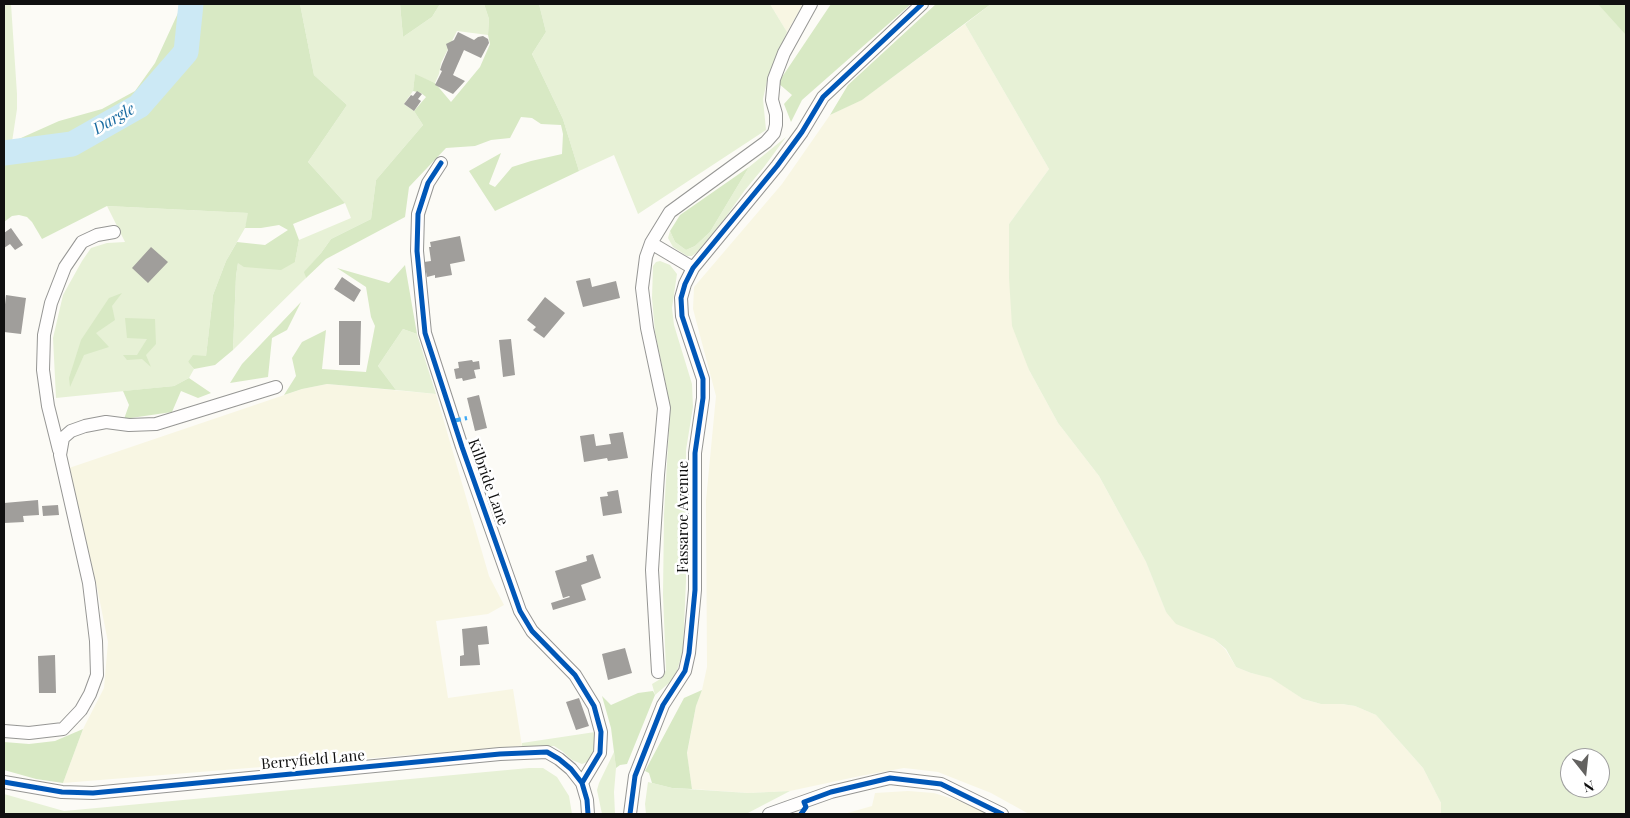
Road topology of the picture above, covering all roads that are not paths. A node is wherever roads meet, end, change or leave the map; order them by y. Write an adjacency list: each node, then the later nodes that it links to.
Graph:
1 (811, 4): 5 (street)
2 (922, 4): 6 (street, Fassaroe Avenue)
3 (441, 163): 12 (street, Kilbride Lane)
4 (114, 232): 8 (street)
5 (651, 243): 6 (street); 9 (street)
6 (693, 268): 13 (street, Fassaroe Avenue)
7 (276, 387): 8 (street)
8 (60, 455): 10 (street)
9 (658, 672)
10 (4, 731)
11 (4, 782): 12 (street, Berryfield Lane)
12 (582, 783): 14 (street, Berryfield Lane)
13 (631, 813)
14 (588, 814)
15 (769, 814): 16 (street)
16 (1002, 814)

